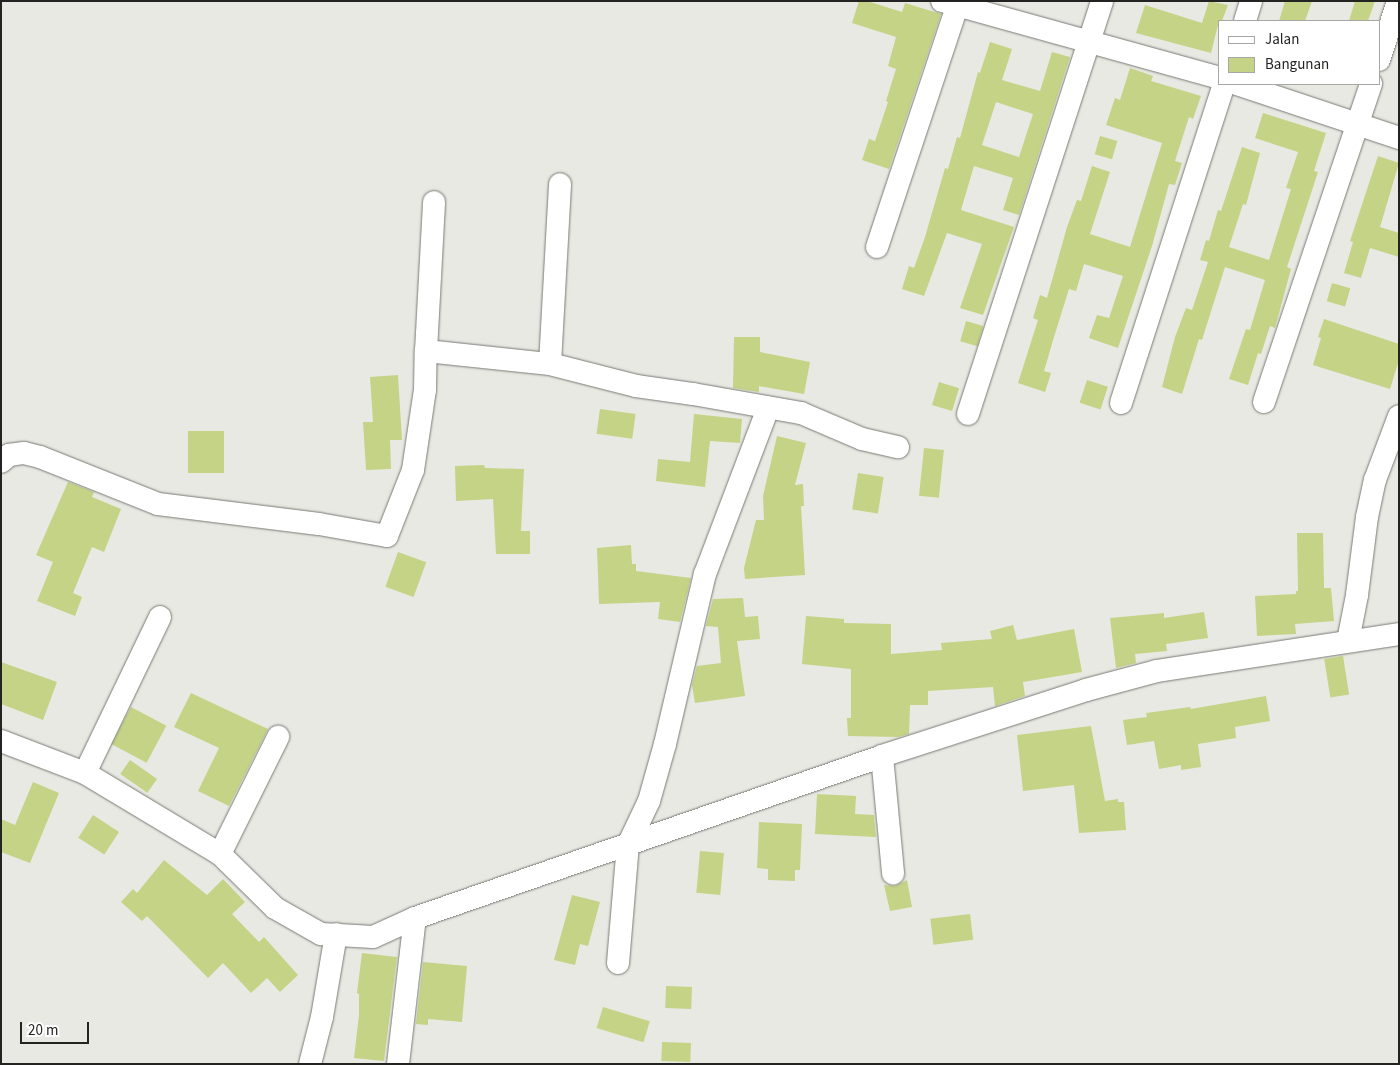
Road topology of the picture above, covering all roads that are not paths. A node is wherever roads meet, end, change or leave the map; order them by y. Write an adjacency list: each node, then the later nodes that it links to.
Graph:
1 (1102, 1): 6 (street)
2 (1251, 1): 5 (street)
3 (1398, 1): 7 (street)
4 (953, 3): 6 (street); 16 (street)
5 (1245, 20)
6 (1089, 42): 8 (street); 22 (street)
7 (1380, 57)
8 (1218, 78)
9 (1224, 85): 20 (street)
10 (1241, 85): 12 (street)
11 (1371, 85): 12 (street)
12 (1358, 125): 13 (street); 19 (street)
13 (1399, 138)
14 (560, 184): 18 (street)
15 (434, 202): 17 (street)
16 (877, 247)
17 (426, 351): 18 (street); 25 (street)
18 (550, 364): 21 (street)
19 (1264, 402)
20 (1121, 403)
21 (768, 408): 24 (street); 33 (street)
22 (968, 414)
23 (1399, 416): 28 (street)
24 (898, 447)
25 (1, 462)
26 (160, 617): 32 (street)
27 (1399, 634): 28 (street)
28 (1348, 641): 31 (street)
29 (278, 737): 34 (street)
30 (1, 741): 32 (street)
31 (882, 756): 33 (street); 35 (street)
32 (85, 773): 34 (street)
33 (628, 845): 36 (street); 38 (street)
34 (220, 854): 37 (street)
35 (893, 873)
36 (415, 918): 37 (street); 40 (street)
37 (336, 934): 39 (street)
38 (618, 963)
39 (310, 1064)
40 (398, 1064)

